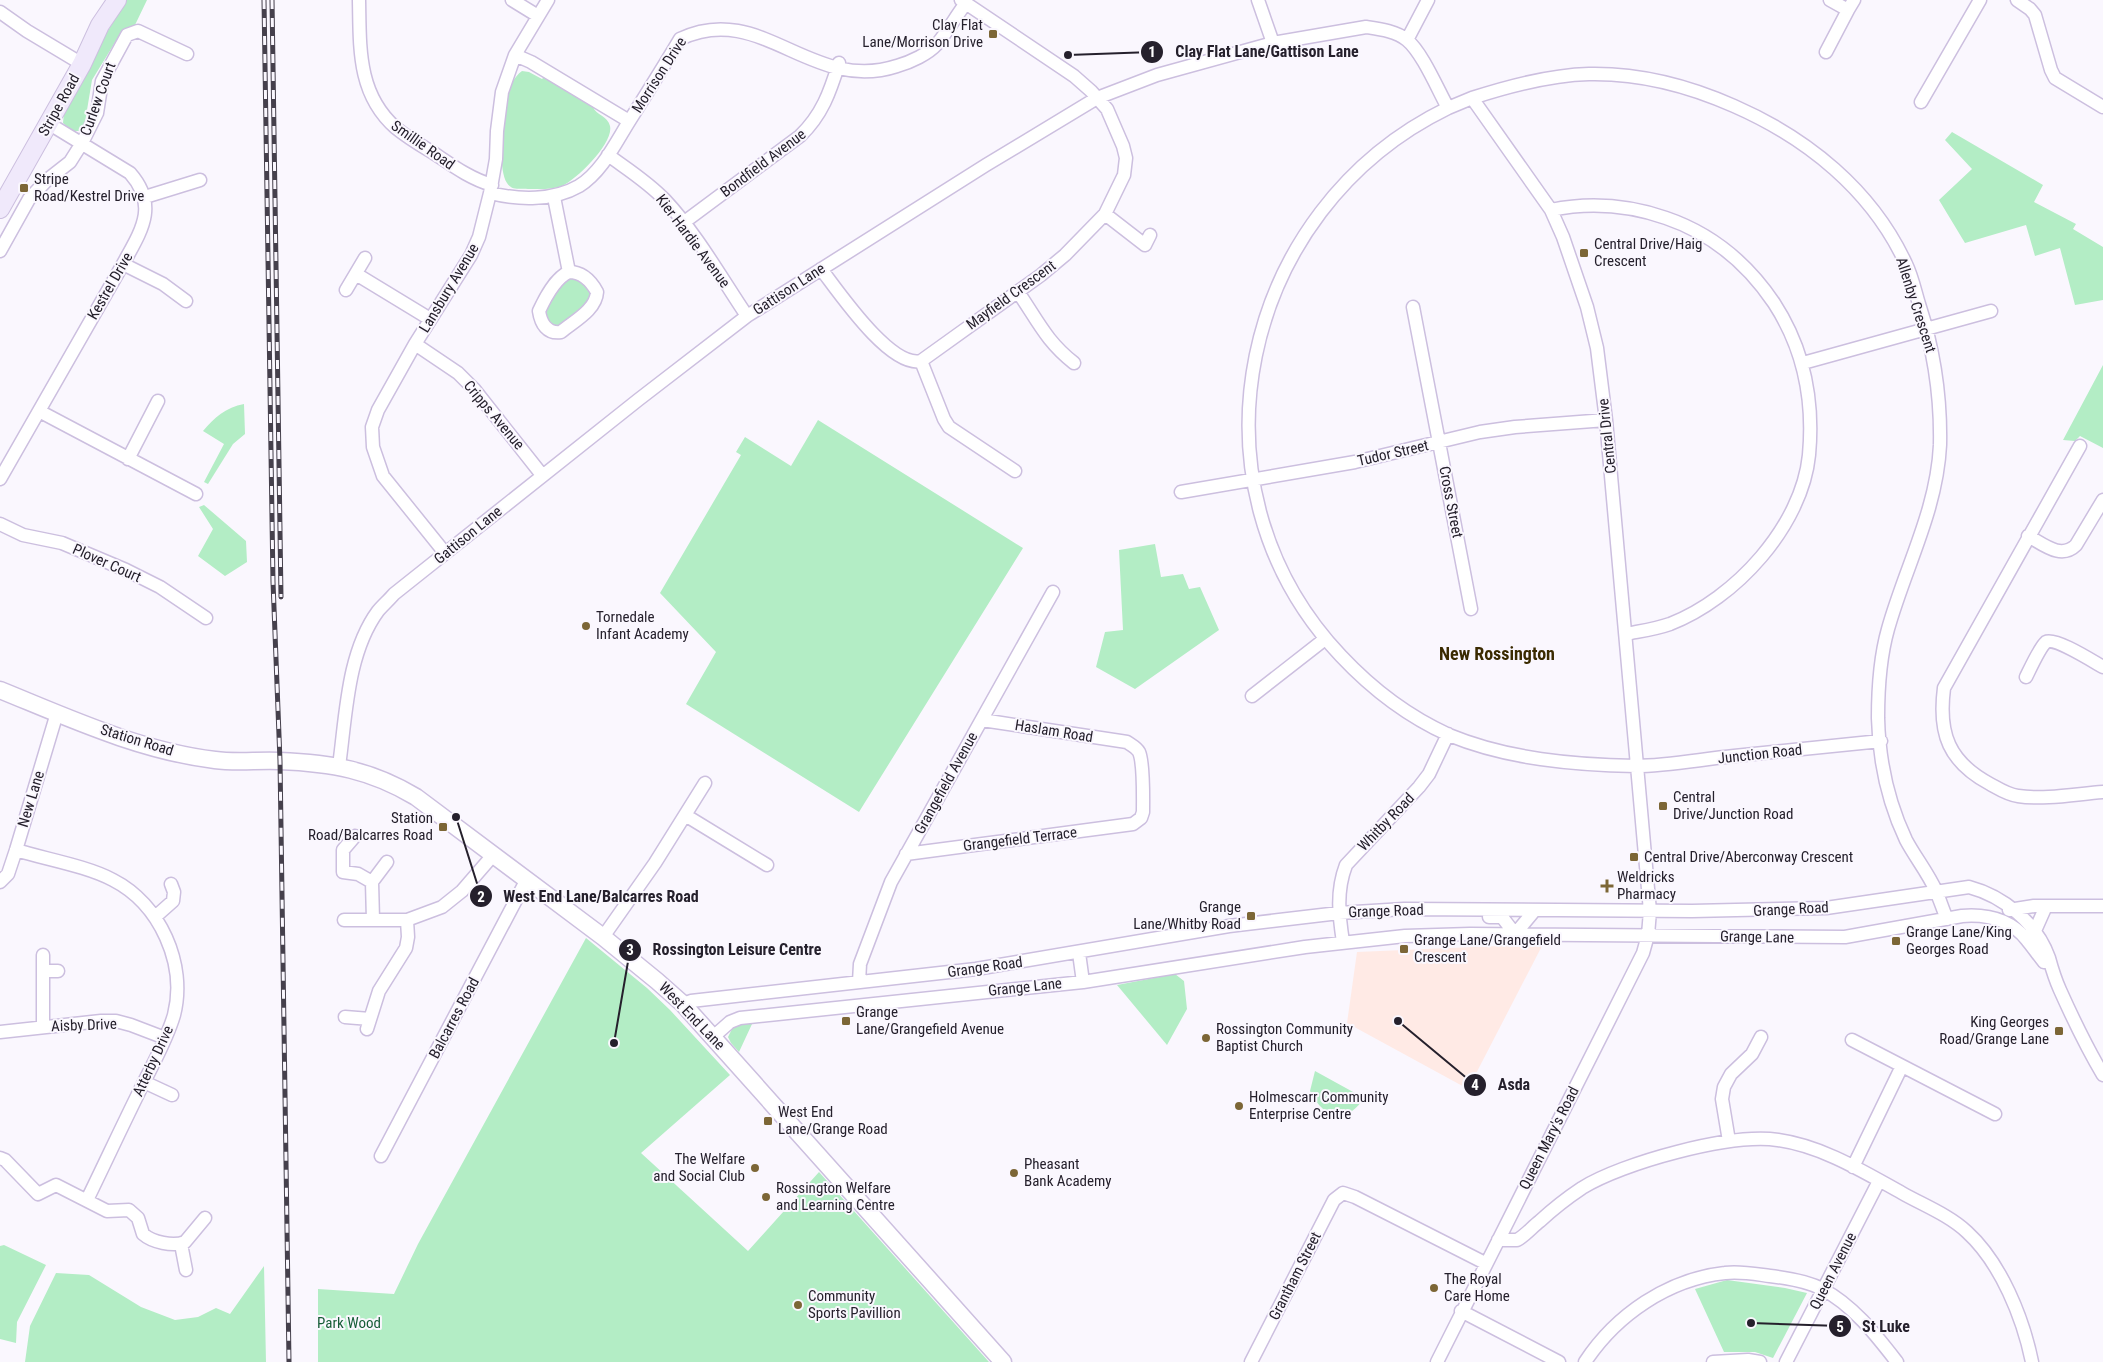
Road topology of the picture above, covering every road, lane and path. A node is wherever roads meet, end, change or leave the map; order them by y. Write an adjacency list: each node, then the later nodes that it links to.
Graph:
1 (117, 0): 22 (main road, Stripe Road)
2 (359, 0): 33 (street, Smillie Road)
3 (512, 0): 13 (street)
4 (548, 0): 13 (street, Lansbury Avenue)
5 (1258, 0): 17 (street)
6 (1428, 0): 15 (street)
7 (1830, 0): 11 (street)
8 (1980, 0): 25 (street)
9 (2017, 0): 26 (street)
10 (963, 2): 21 (street); 23 (street, Mayfield Crescent)
11 (1851, 5): 18 (street)
12 (0, 12): 22 (street)
13 (538, 16): 20 (street, Lansbury Avenue)
14 (710, 16): 28 (street, Morrison Drive)
15 (1407, 40): 17 (street, Gattison Lane); 27 (street)
16 (804, 42): 21 (street)
17 (1273, 43): 23 (street, Gattison Lane)
18 (1826, 52)
19 (187, 54): 30 (street, Curlew Court)
20 (515, 55): 28 (street); 33 (street, Lansbury Avenue)
21 (839, 63): 39 (street, Bondfield Avenue)
22 (82, 64): 29 (main road, Stripe Road)
23 (1097, 98): 38 (street, Mayfield Crescent); 44 (street, Gattison Lane)
24 (1472, 98): 27 (street); 37 (street, Central Drive); 54 (street, Allenby Crescent)
25 (1921, 102)
26 (2103, 107)
27 (1448, 108): 68 (street, Junction Road)
28 (629, 121): 31 (street, Morrison Drive)
29 (48, 123): 30 (street); 36 (main road, Stripe Road)
30 (82, 144): 34 (street); 41 (street, Curlew Court)
31 (608, 155): 35 (street, Morrison Drive); 39 (street, Kier Hardie Avenue)
32 (200, 180): 34 (street)
33 (491, 189): 35 (street, Morrison Drive); 53 (street, Lansbury Avenue)
34 (145, 197): 43 (street, Kestrel Drive)
35 (554, 197): 45 (street)
36 (0, 209)
37 (1551, 210): 58 (street); 61 (street, Central Drive)
38 (1105, 214): 40 (street); 48 (street, Mayfield Crescent)
39 (684, 223): 52 (street, Kier Hardie Avenue)
40 (1150, 235)
41 (0, 251)
42 (365, 258): 46 (street)
43 (123, 264): 49 (street); 60 (street, Kestrel Drive)
44 (821, 269): 52 (street, Gattison Lane); 56 (street)
45 (568, 272): 45 (street)
46 (356, 274): 47 (street); 53 (street)
47 (346, 290)
48 (1018, 292): 56 (street, Mayfield Crescent); 57 (street)
49 (186, 302)
50 (1413, 307): 62 (street, Cross Street)
51 (1991, 311): 54 (street)
52 (747, 316): 66 (street, Gattison Lane)
53 (430, 320): 55 (street, Lansbury Avenue)
54 (1928, 330): 58 (street); 87 (street, Allenby Crescent)
55 (415, 344): 66 (street, Cripps Avenue); 74 (street, Lansbury Avenue)
56 (921, 361): 65 (street)
57 (1074, 364)
58 (1803, 364): 78 (street)
59 (158, 401): 64 (street)
60 (39, 410): 64 (street); 67 (street, Kestrel Drive)
61 (1606, 420): 62 (street, Tudor Street); 78 (street, Central Drive)
62 (1440, 442): 68 (street, Tudor Street); 76 (street, Cross Street)
63 (2080, 446): 73 (street)
64 (128, 459): 70 (street)
65 (1015, 471)
66 (542, 475): 74 (street, Gattison Lane)
67 (0, 479)
68 (1253, 480): 69 (street, Tudor Street); 79 (street, Junction Road)
69 (1181, 492)
70 (196, 494)
71 (2103, 501): 73 (street)
72 (0, 524): 77 (street, Plover Court)
73 (2028, 536): 92 (street)
74 (445, 553): 89 (street, Gattison Lane)
75 (1053, 592): 85 (street, Grangefield Avenue)
76 (1471, 608)
77 (206, 618)
78 (1626, 634): 90 (street, Central Drive)
79 (1325, 639): 83 (street); 86 (street, Junction Road)
80 (2103, 667): 81 (street)
81 (2026, 677)
82 (0, 690): 84 (street, Station Road)
83 (1252, 696)
84 (57, 713): 88 (street, Station Road); 96 (street, New Lane)
85 (982, 720): 94 (street, Haslam Road); 98 (street, Grangefield Avenue)
86 (1448, 734): 90 (street, Junction Road); 112 (street, Whitby Road)
87 (1881, 742): 90 (street, Junction Road); 105 (street, Allenby Crescent)
88 (280, 761): 89 (street, West End Lane)
89 (339, 766): 97 (street, West End Lane)
90 (1639, 766): 111 (street, Central Drive)
91 (705, 783): 93 (street)
92 (2103, 792)
93 (685, 815): 100 (street); 122 (street)
94 (1133, 824): 98 (street, Grangefield Terrace)
95 (355, 836): 103 (street)
96 (16, 850): 102 (street, New Lane); 113 (street, Atterby Drive)
97 (494, 854): 101 (street, West End Lane); 118 (street)
98 (906, 854): 128 (street, Grangefield Avenue)
99 (387, 862): 103 (street)
100 (767, 865)
101 (527, 879): 122 (street, West End Lane); 145 (street, Balcarres Road)
102 (0, 882)
103 (372, 882): 117 (street)
104 (172, 884): 113 (street)
105 (1936, 891): 108 (street, Grange Road); 111 (street, Grange Road); 114 (street, Allenby Crescent)
106 (2046, 906): 107 (street); 108 (street); 121 (street)
107 (2103, 906)
108 (2012, 908): 115 (street); 121 (street, Grange Road)
109 (1453, 909): 110 (street, Grange Road); 112 (street, Grange Road); 119 (street)
110 (1535, 910): 111 (street, Grange Road); 119 (street)
111 (1650, 911): 120 (street, Queen Mary's Road)
112 (1339, 913): 123 (street); 124 (street, Grange Road)
113 (155, 917): 137 (street, Atterby Drive)
114 (1947, 919): 115 (street, Grange Lane); 120 (street, Grange Lane)
115 (1997, 919): 121 (street, Grange Lane)
116 (344, 920): 117 (street)
117 (374, 920): 118 (street)
118 (407, 920): 132 (street)
119 (1515, 934): 120 (street, Grange Lane); 123 (street, Grange Lane)
120 (1648, 935): 151 (street, Queen Mary's Road)
121 (2030, 936): 140 (street, Grange Lane)
122 (602, 937): 130 (street, West End Lane)
123 (1343, 942): 129 (street, Grange Lane)
124 (1079, 952): 128 (street, Grange Road); 129 (street)
125 (43, 955): 126 (street)
126 (43, 971): 127 (street); 133 (street)
127 (58, 971)
128 (856, 982): 130 (street, Grange Road); 131 (street, Grangefield Avenue)
129 (1083, 982): 131 (street, Grange Lane)
130 (683, 1004): 135 (street, West End Lane)
131 (856, 1005): 135 (street, Grange Lane)
132 (345, 1017)
133 (43, 1027): 134 (street, Aisby Drive); 137 (street, Aisby Drive)
134 (0, 1032)
135 (713, 1037): 157 (street, West End Lane)
136 (1761, 1037): 144 (street)
137 (165, 1038): 141 (street, Atterby Drive)
138 (1852, 1040): 139 (street)
139 (1902, 1066): 143 (street); 147 (street)
140 (2103, 1075)
141 (144, 1082): 142 (street); 149 (street, Atterby Drive)
142 (172, 1095)
143 (1995, 1114)
144 (1729, 1142): 147 (street); 151 (street)
145 (381, 1156)
146 (0, 1158): 149 (street)
147 (1853, 1167): 148 (street)
148 (1879, 1181): 155 (street, Queen Avenue); 166 (street)
149 (87, 1200): 152 (street)
150 (205, 1218): 152 (street)
151 (1498, 1240): 153 (street, Queen Mary's Road)
152 (181, 1244): 154 (street)
153 (1485, 1263): 156 (street, Queen Mary's Road); 158 (street, Grantham Street)
154 (186, 1270)
155 (1823, 1289): 161 (street); 164 (street, Queen Avenue); 165 (street)
156 (1461, 1312): 159 (street, Queen Mary's Road); 160 (street)
157 (1003, 1362)
158 (1251, 1362)
159 (1437, 1362)
160 (1559, 1362)
161 (1585, 1362)
162 (1713, 1362): 163 (street)
163 (1760, 1362)
164 (1786, 1362)
165 (1898, 1362)
166 (2032, 1362)

